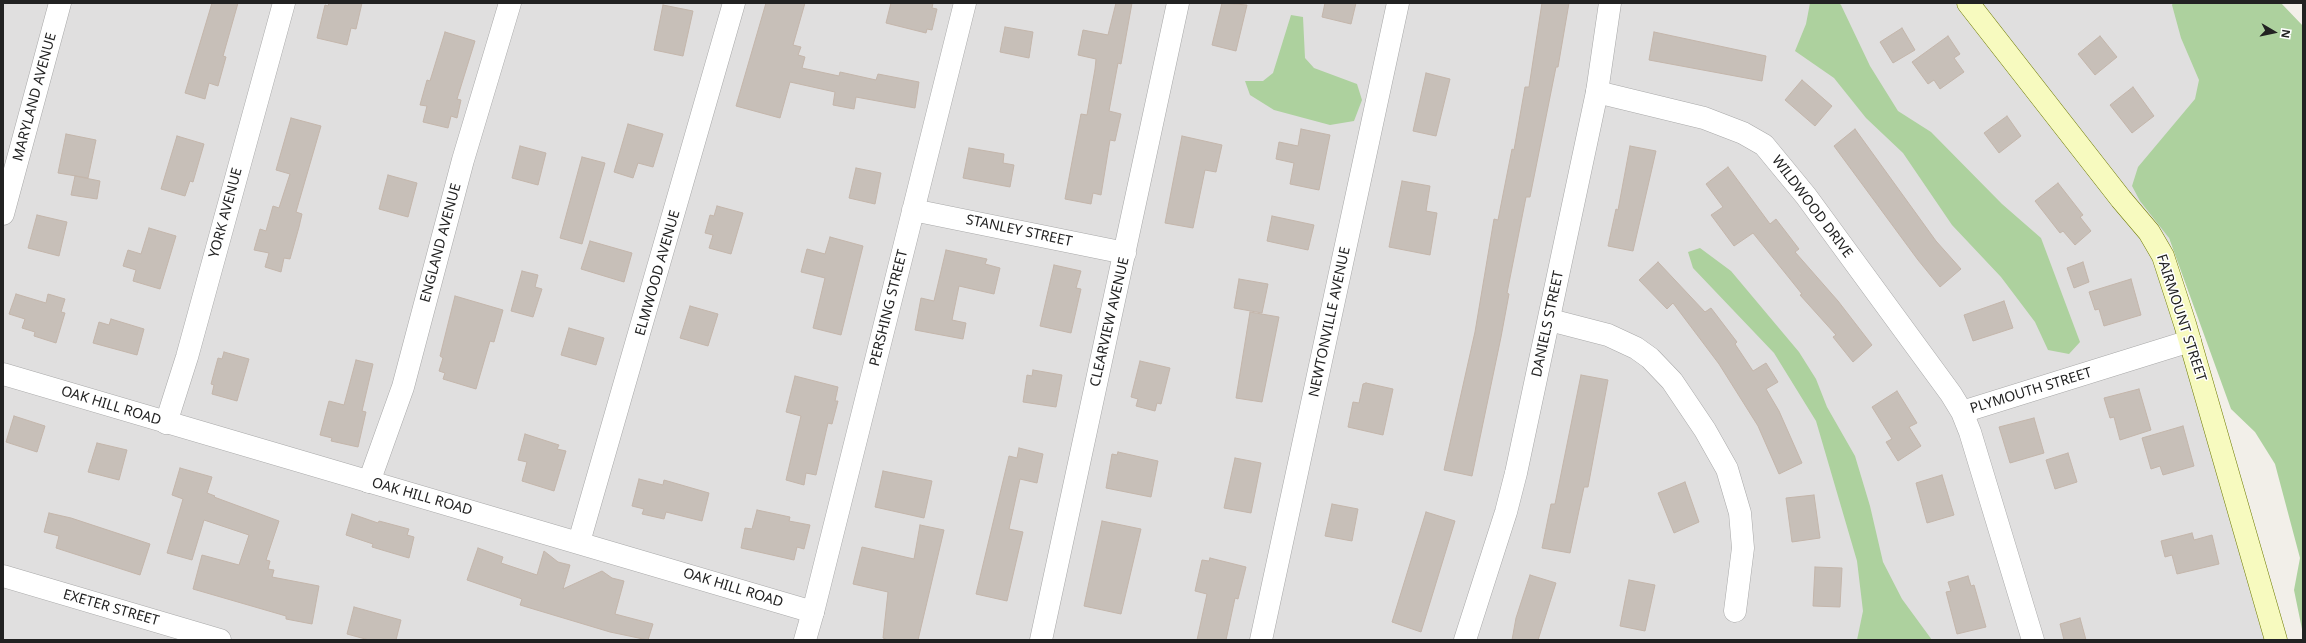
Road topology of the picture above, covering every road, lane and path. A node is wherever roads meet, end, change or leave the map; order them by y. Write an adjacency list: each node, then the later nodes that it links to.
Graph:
1 (60, 3): 12 (street, MARYLAND AVENUE)
2 (284, 3): 18 (street, YORK AVENUE)
3 (510, 3): 19 (street, ENGLAND AVENUE)
4 (734, 3): 20 (street, ELMWOOD AVENUE)
5 (965, 3): 11 (street, PERSHING STREET)
6 (1178, 3): 13 (street, CLEARVIEW AVENUE)
7 (1398, 3): 27 (street, NEWTONVILLE AVENUE)
8 (1610, 3): 10 (street, DANIELS STREET)
9 (1968, 3): 15 (main road, FAIRMOUNT STREET)
10 (1597, 92): 14 (street, DANIELS STREET); 17 (street, WILDWOOD DRIVE)
11 (913, 210): 13 (street, STANLEY STREET); 23 (street, PERSHING STREET)
12 (3, 214)
13 (1126, 253): 26 (street, CLEARVIEW AVENUE)
14 (1550, 320): 22 (street); 28 (street, DANIELS STREET)
15 (2190, 341): 17 (street, PLYMOUTH STREET); 30 (main road, FAIRMOUNT STREET)
16 (3, 374): 18 (street, OAK HILL ROAD)
17 (1962, 412): 29 (street, PLYMOUTH STREET)
18 (166, 423): 19 (street, OAK HILL ROAD)
19 (370, 482): 20 (street, OAK HILL ROAD)
20 (579, 542): 23 (street, OAK HILL ROAD)
21 (3, 576): 24 (street, EXETER STREET)
22 (1735, 611)
23 (813, 612): 25 (street)
24 (220, 640)
25 (805, 640)
26 (1041, 640)
27 (1261, 640)
28 (1465, 640)
29 (2033, 640)
30 (2276, 640)

